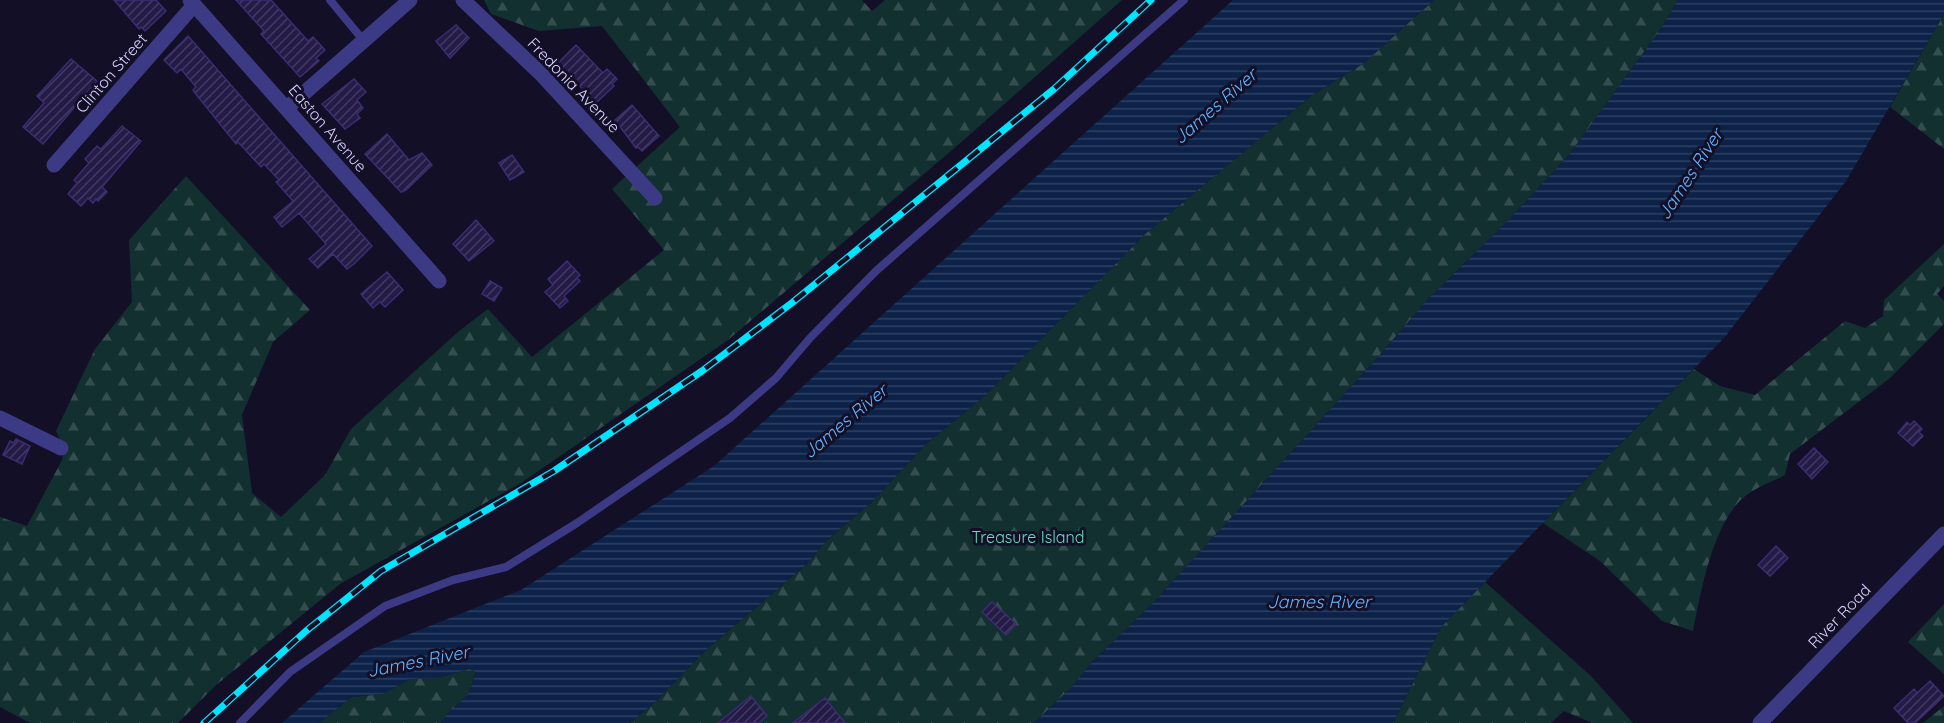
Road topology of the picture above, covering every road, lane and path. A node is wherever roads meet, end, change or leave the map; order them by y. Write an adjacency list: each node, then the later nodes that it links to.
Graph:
1 (330, 0): 6 (lane)
2 (410, 0): 6 (street)
3 (463, 0): 9 (street, Fredonia Avenue)
4 (1184, 0): 14 (lane)
5 (192, 2): 7 (street, Easton Avenue); 8 (street, Clinton Street)
6 (363, 40): 7 (street)
7 (287, 108): 10 (street, Easton Avenue)
8 (54, 165)
9 (655, 198)
10 (439, 281)
11 (0, 418): 12 (street)
12 (61, 448)
13 (1944, 534): 15 (street, River Road)
14 (240, 723)
15 (1760, 723)

